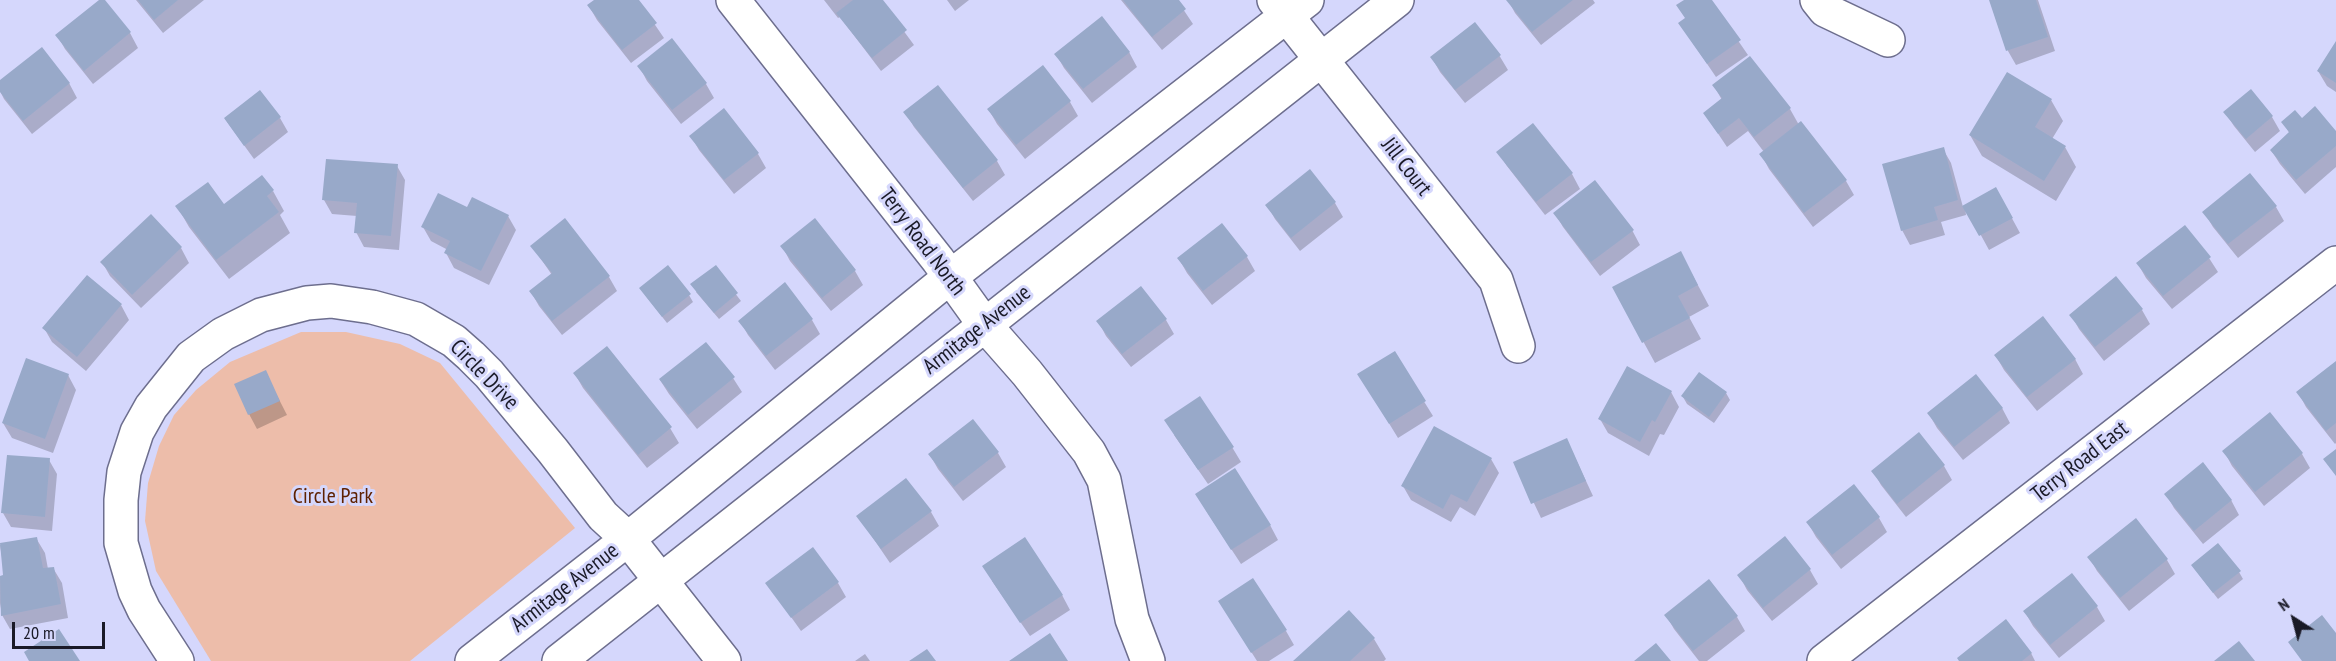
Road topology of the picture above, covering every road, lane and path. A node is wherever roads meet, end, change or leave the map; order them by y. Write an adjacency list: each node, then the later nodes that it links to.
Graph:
1 (733, 0): 8 (street, Terry Road North)
2 (1396, 0): 6 (street, Armitage Avenue)
3 (1817, 0): 5 (street)
4 (1289, 5): 6 (street, Jill Court); 8 (street, Armitage Avenue)
5 (1888, 40)
6 (1321, 60): 9 (street, Armitage Avenue); 10 (street, Jill Court)
7 (2336, 263): 18 (street, Terry Road East)
8 (950, 277): 9 (street, Terry Road North); 11 (street, Armitage Avenue)
9 (984, 324): 12 (street, Armitage Avenue); 17 (street, Terry Road North)
10 (1518, 346)
11 (628, 539): 12 (street, Circle Drive); 13 (street, Circle Drive); 14 (street, Armitage Avenue)
12 (660, 581): 15 (street, Armitage Avenue); 16 (street, Circle Drive)
13 (177, 661)
14 (472, 661)
15 (559, 661)
16 (724, 661)
17 (1148, 661)
18 (1824, 661)

